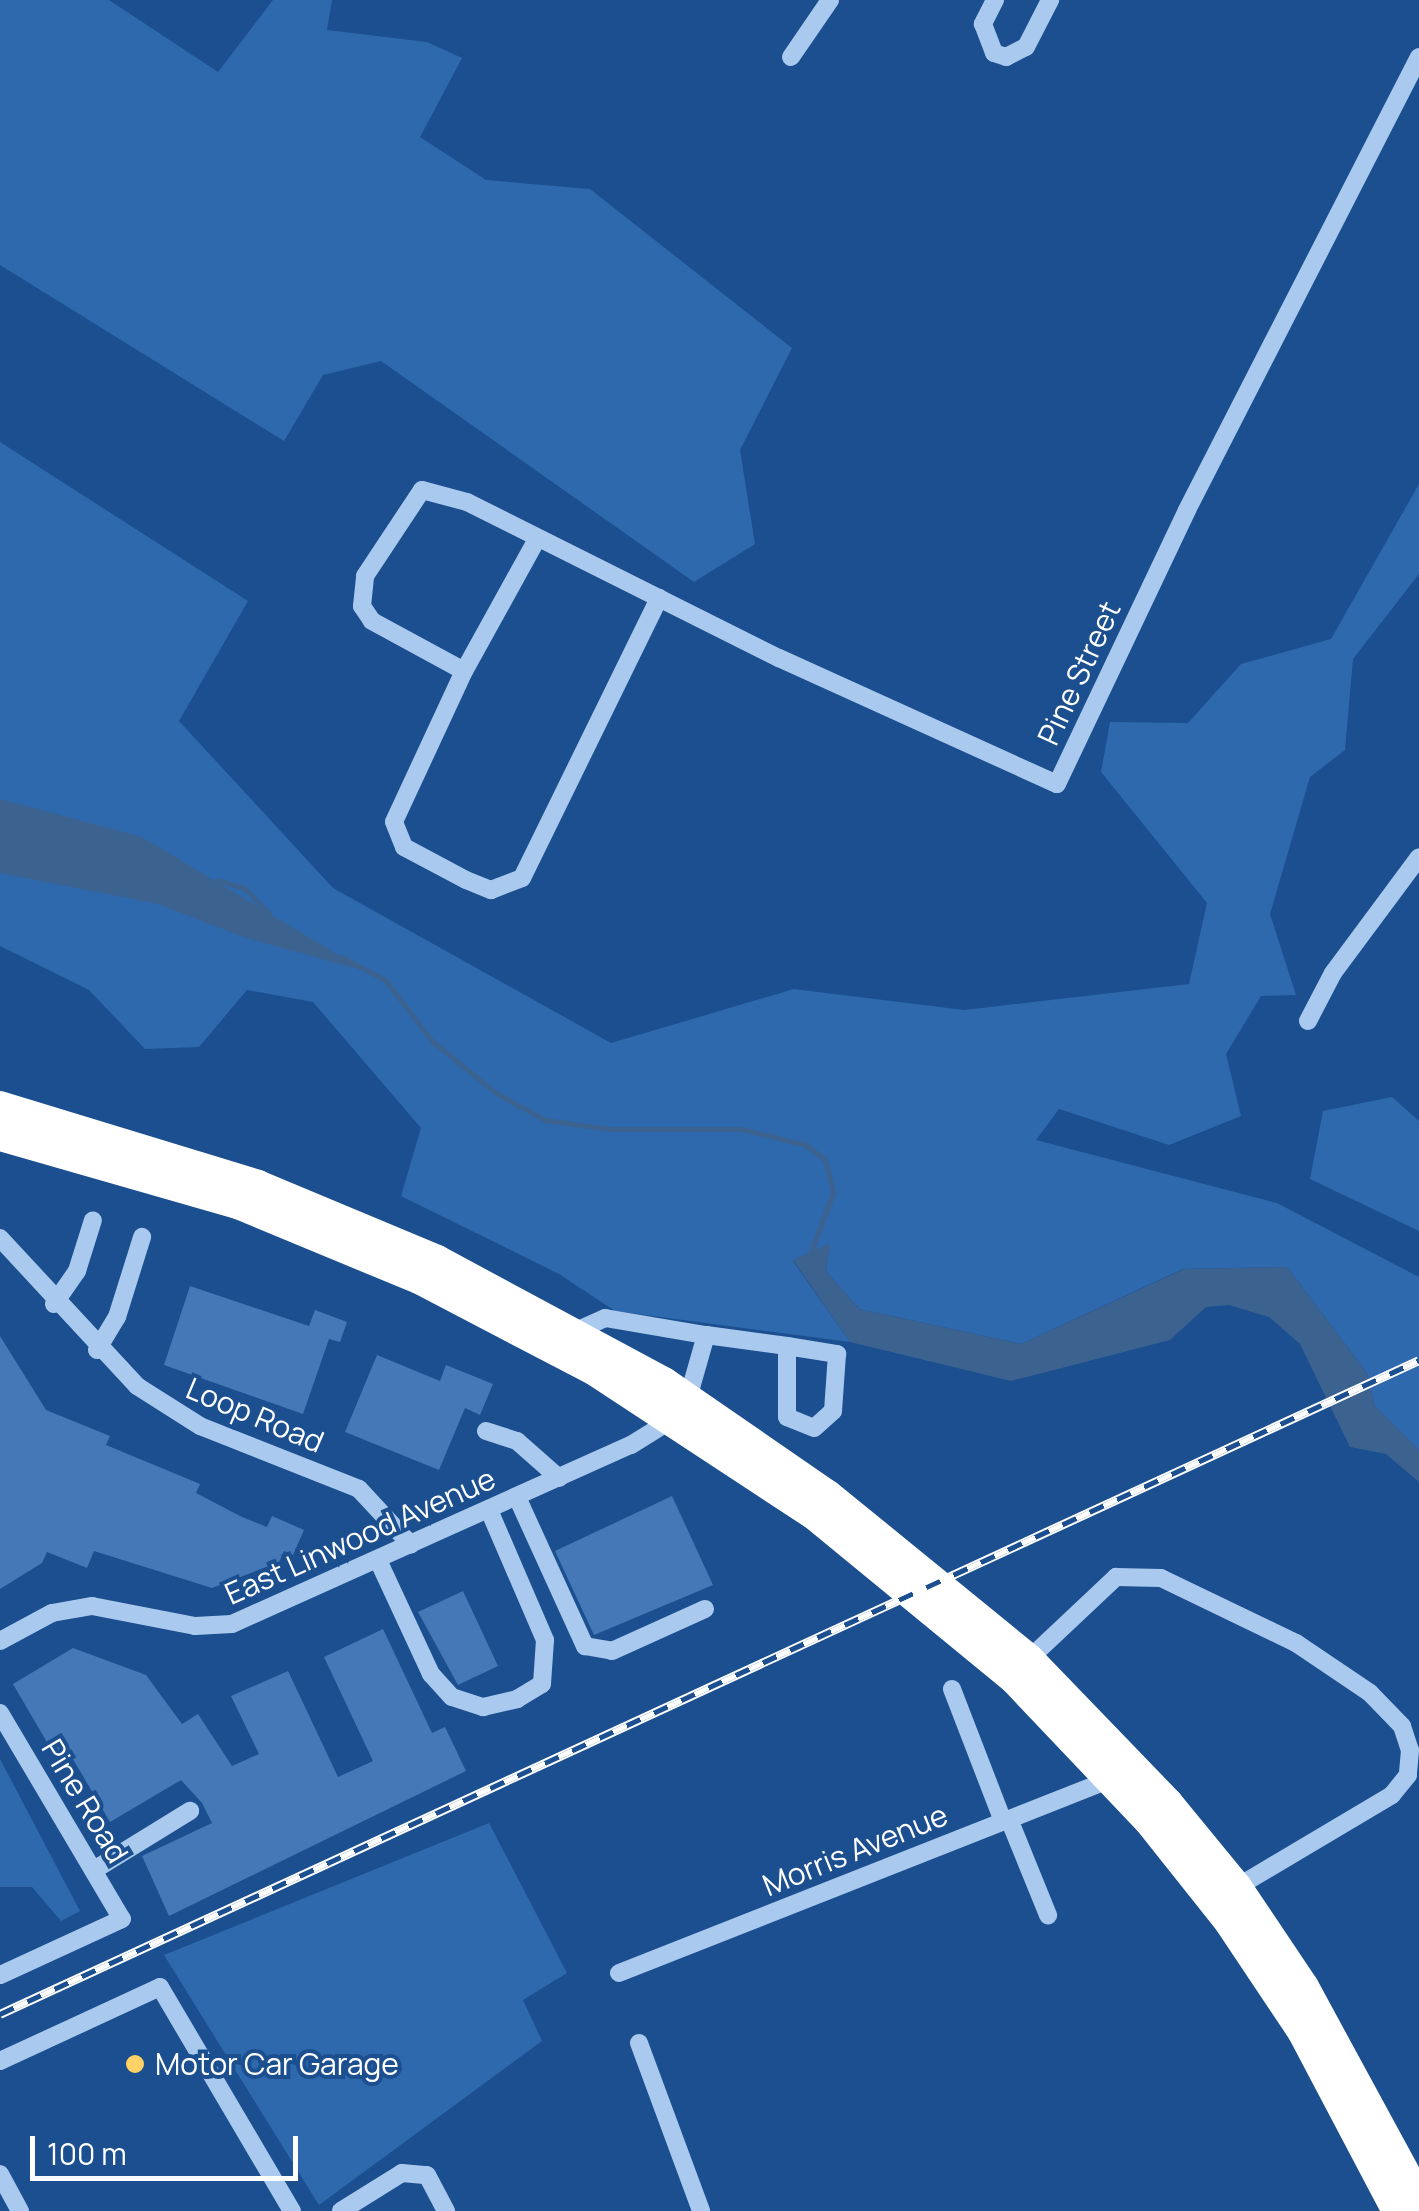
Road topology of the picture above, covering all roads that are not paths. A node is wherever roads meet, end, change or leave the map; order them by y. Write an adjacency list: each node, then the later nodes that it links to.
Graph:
1 (830, 0): 4 (street)
2 (995, 0): 3 (street)
3 (1050, 0)
4 (791, 57)
5 (1419, 57): 7 (street, Pine Street)
6 (536, 539): 7 (street, Pine Street); 8 (street); 8 (street, Pine Street)
7 (659, 598): 8 (street)
8 (464, 671)
9 (1419, 857): 10 (street)
10 (1308, 1022)
11 (0, 1106): 17 (highway)
12 (0, 1136): 21 (highway)
13 (93, 1220): 16 (street)
14 (142, 1237): 20 (street)
15 (0, 1238): 16 (street, Loop Road)
16 (54, 1304): 20 (street, Loop Road)
17 (576, 1330): 18 (street); 21 (highway)
18 (706, 1335): 19 (street); 21 (street)
19 (787, 1346): 19 (street)
20 (97, 1350): 26 (street, Loop Road)
21 (681, 1408): 23 (street, East Linwood Avenue); 30 (highway); 33 (highway)
22 (486, 1431): 23 (street)
23 (559, 1478): 24 (street, East Linwood Avenue)
24 (517, 1497): 25 (street, East Linwood Avenue); 28 (street)
25 (489, 1510): 26 (street, East Linwood Avenue); 27 (street)
26 (412, 1545): 27 (street, East Linwood Avenue)
27 (378, 1560): 29 (street, East Linwood Avenue)
28 (705, 1609)
29 (0, 1641)
30 (1029, 1659): 37 (highway); 37 (street)
31 (952, 1690): 35 (street)
32 (0, 1713): 36 (street, Pine Road)
33 (1112, 1779): 35 (street, Morris Avenue); 50 (highway)
34 (190, 1811): 36 (street)
35 (1006, 1820): 38 (street); 39 (street, Morris Avenue)
36 (94, 1870): 40 (street, Pine Road)
37 (1237, 1887): 44 (highway)
38 (1048, 1915)
39 (619, 1974)
40 (0, 1975)
41 (639, 2043): 49 (street)
42 (0, 2061): 46 (street)
43 (0, 2174): 45 (street)
44 (1419, 2199)
45 (20, 2211)
46 (292, 2211)
47 (342, 2211): 48 (street)
48 (446, 2211)
49 (701, 2211)
50 (1397, 2211)

